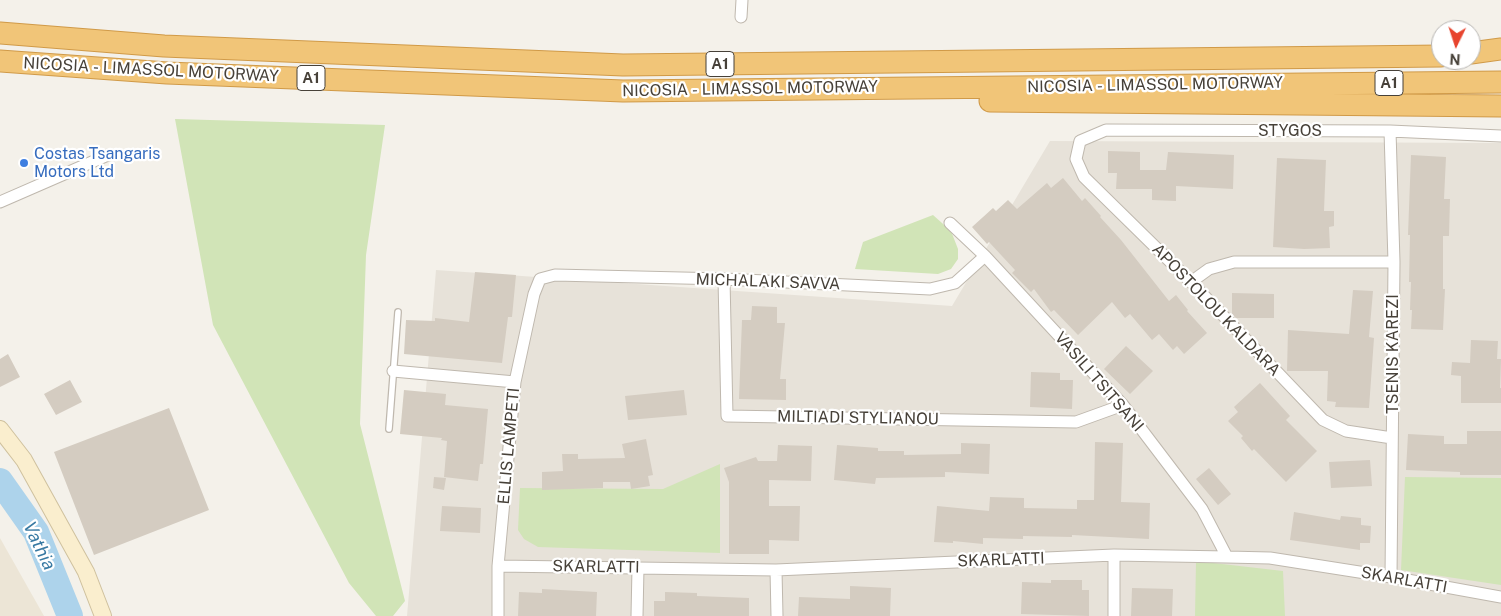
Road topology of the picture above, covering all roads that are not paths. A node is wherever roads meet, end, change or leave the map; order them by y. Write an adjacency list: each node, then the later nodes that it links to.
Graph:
1 (742, 0): 2 (street)
2 (741, 17)
3 (0, 33): 7 (highway, NICOSIA - LIMASSOL MOTORWAY / A1)
4 (1501, 49): 5 (highway)
5 (1481, 52)
6 (1481, 55): 8 (highway)
7 (1431, 56)
8 (1501, 56)
9 (0, 61): 12 (highway, NICOSIA - LIMASSOL MOTORWAY / A1)
10 (1501, 82): 11 (highway, NICOSIA - LIMASSOL MOTORWAY / A1)
11 (1277, 84): 12 (highway, NICOSIA - LIMASSOL MOTORWAY / A1); 13 (highway)
12 (623, 91): 14 (highway)
13 (1501, 97)
14 (1501, 106)
15 (1390, 132): 16 (street, STYGOS); 17 (street, STYGOS); 22 (street, TSENIS KAREZI)
16 (1501, 136)
17 (1080, 141): 25 (street, APOSTOLOU KALDARA)
18 (108, 155): 19 (street)
19 (0, 202)
20 (950, 223): 21 (street, VASILI TSITSANI)
21 (985, 256): 24 (street, MICHALAKI SAVVA); 29 (street, VASILI TSITSANI)
22 (1394, 262): 25 (street); 32 (street, TSENIS KAREZI)
23 (540, 279): 24 (street, MICHALAKI SAVVA); 28 (street, ELLIS LAMPETI)
24 (724, 279): 29 (street, MILTIADI STYLIANOU)
25 (1191, 282): 32 (street, APOSTOLOU KALDARA)
26 (398, 312): 27 (lane)
27 (393, 371): 28 (street); 31 (lane)
28 (515, 382): 35 (street, ELLIS LAMPETI)
29 (1123, 405): 34 (street, VASILI TSITSANI)
30 (0, 429): 40 (street)
31 (389, 429)
32 (1392, 438): 38 (street, TSENIS KAREZI)
33 (1114, 555): 34 (street, SKARLATTI); 37 (street, SKARLATTI); 44 (street)
34 (1227, 557): 38 (street, SKARLATTI)
35 (498, 566): 36 (street, SKARLATTI); 41 (street, ELLIS LAMPETI)
36 (638, 568): 37 (street, SKARLATTI); 42 (street)
37 (776, 570): 43 (street)
38 (1391, 576): 39 (street, SKARLATTI)
39 (1501, 597)
40 (103, 616)
41 (498, 616)
42 (636, 616)
43 (777, 616)
44 (1114, 616)

